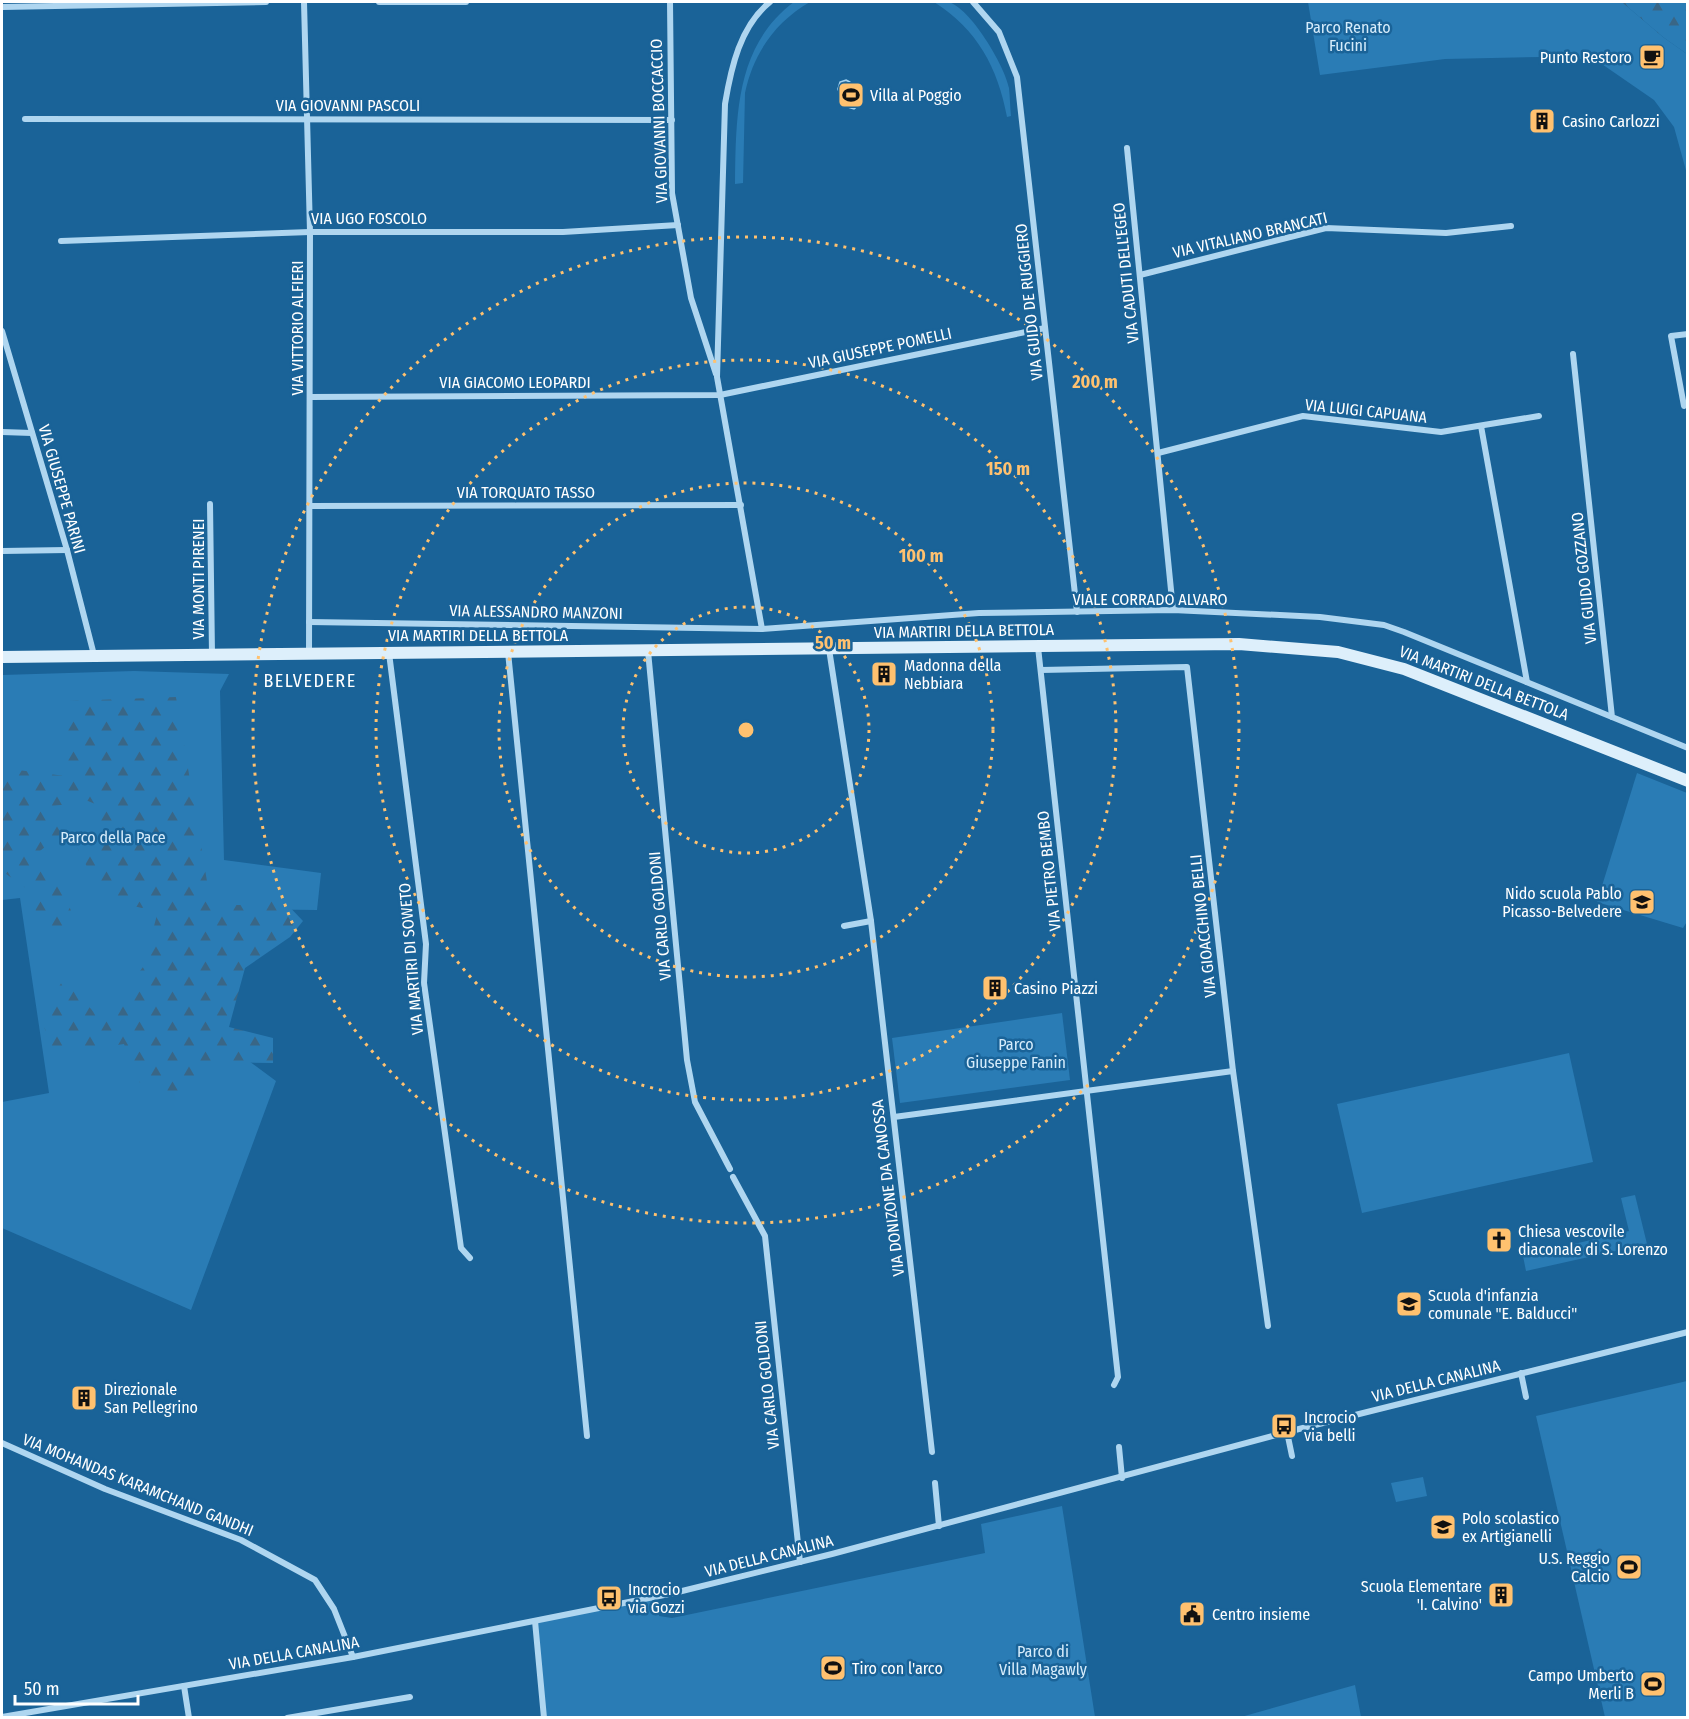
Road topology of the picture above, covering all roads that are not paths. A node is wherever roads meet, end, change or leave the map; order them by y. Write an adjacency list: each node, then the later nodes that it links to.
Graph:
1 (266, 2): 8 (street)
2 (303, 2): 10 (street, VIA VITTORIO ALFIERI)
3 (379, 2): 4 (street)
4 (466, 2)
5 (670, 2): 11 (street, VIA GIOVANNI BOCCACCIO)
6 (974, 2): 18 (street, VIA GUIDO DE RUGGIERO)
7 (767, 3): 22 (street)
8 (2, 7)
9 (25, 119): 10 (street, VIA GIOVANNI PASCOLI)
10 (306, 119): 11 (street, VIA GIOVANNI PASCOLI); 15 (street, VIA VITTORIO ALFIERI)
11 (672, 120): 13 (street, VIA GIOVANNI BOCCACCIO)
12 (1127, 148): 17 (street, VIA CADUTI DELL'EGEO)
13 (678, 225): 15 (street, VIA UGO FOSCOLO); 22 (street, VIA GIOVANNI BOCCACCIO)
14 (1511, 226): 17 (street, VIA VITALIANO BRANCATI)
15 (310, 232): 16 (street, VIA UGO FOSCOLO); 24 (street, VIA VITTORIO ALFIERI)
16 (61, 241)
17 (1140, 275): 30 (street, VIA CADUTI DELL'EGEO)
18 (1045, 327): 23 (street, VIA GIUSEPPE POMELLI); 37 (street, VIA GUIDO DE RUGGIERO)
19 (2, 331): 29 (street, VIA GIUSEPPE PARINI)
20 (1688, 334): 25 (street)
21 (1573, 354): 51 (street, VIA GUIDO GOZZANO)
22 (717, 377): 23 (street)
23 (720, 395): 24 (street, VIA GIACOMO LEOPARDI); 32 (street)
24 (310, 397): 33 (street, VIA VITTORIO ALFIERI)
25 (1684, 406)
26 (1539, 416): 27 (street, VIA LUIGI CAPUANA)
27 (1481, 426): 30 (street, VIA LUIGI CAPUANA); 50 (street)
28 (2, 432): 29 (street)
29 (32, 433): 34 (street, VIA GIUSEPPE PARINI)
30 (1158, 453): 36 (street, VIA CADUTI DELL'EGEO)
31 (210, 504): 47 (street, VIA MONTI PIRENEI)
32 (741, 505): 33 (street, VIA TORQUATO TASSO); 39 (street)
33 (311, 506): 38 (street, VIA VITTORIO ALFIERI)
34 (67, 550): 35 (street); 46 (street, VIA GIUSEPPE PARINI)
35 (2, 551)
36 (1173, 610): 37 (street, VIALE CORRADO ALVARO); 50 (street, VIALE CORRADO ALVARO)
37 (1077, 612): 39 (street, VIALE CORRADO ALVARO)
38 (309, 622): 39 (street, VIA ALESSANDRO MANZONI); 45 (street, VIA VITTORIO ALFIERI)
39 (762, 629)
40 (1038, 647): 41 (main road, VIA MARTIRI DELLA BETTOLA); 49 (street, VIA PIETRO BEMBO); 53 (main road, VIA MARTIRI DELLA BETTOLA)
41 (829, 649): 43 (main road, VIA MARTIRI DELLA BETTOLA); 54 (street, VIA DONIZONE DA CANOSSA)
42 (508, 651): 43 (main road, VIA MARTIRI DELLA BETTOLA); 44 (main road, VIA MARTIRI DELLA BETTOLA); 68 (street)
43 (648, 651): 59 (street, VIA CARLO GOLDONI)
44 (389, 652): 45 (main road, VIA MARTIRI DELLA BETTOLA); 61 (street, VIA MARTIRI DI SOWETO)
45 (309, 654): 47 (main road, VIA MARTIRI DELLA BETTOLA)
46 (94, 655): 47 (main road, VIA MARTIRI DELLA BETTOLA); 48 (main road, VIA MARTIRI DELLA BETTOLA)
47 (212, 655)
48 (2, 657)
49 (1041, 670): 56 (street, VIA GIOACCHINO BELLI); 57 (street, VIA PIETRO BEMBO)
50 (1527, 682): 51 (street, VIALE CORRADO ALVARO)
51 (1612, 717): 52 (street)
52 (1688, 748)
53 (1688, 781)
54 (871, 921): 55 (street); 58 (street, VIA DONIZONE DA CANOSSA)
55 (844, 926)
56 (1233, 1071): 57 (street); 62 (street, VIA GIOACCHINO BELLI)
57 (1087, 1093): 58 (street); 65 (street, VIA PIETRO BEMBO)
58 (894, 1117): 71 (street, VIA DONIZONE DA CANOSSA)
59 (730, 1169)
60 (733, 1177): 76 (street, VIA CARLO GOLDONI)
61 (470, 1258)
62 (1268, 1326)
63 (1688, 1332): 64 (street, VIA DELLA CANALINA)
64 (1521, 1373): 66 (street, VIA DELLA CANALINA); 67 (street, VIA DELLA CANALINA)
65 (1114, 1385)
66 (1526, 1397)
67 (1287, 1432): 72 (street); 73 (street, VIA DELLA CANALINA)
68 (587, 1436)
69 (2, 1443): 78 (street, VIA MOHANDAS KARAMCHAND GANDHI)
70 (1119, 1446): 73 (street)
71 (932, 1452)
72 (1292, 1456)
73 (1122, 1478): 75 (street, VIA DELLA CANALINA)
74 (935, 1483): 75 (street)
75 (939, 1526): 76 (street, VIA DELLA CANALINA)
76 (800, 1562): 77 (street, VIA DELLA CANALINA)
77 (535, 1620): 78 (street, VIA DELLA CANALINA); 86 (street)
78 (353, 1657): 79 (street, VIA DELLA CANALINA)
79 (184, 1686): 82 (street, VIA DELLA CANALINA); 83 (street)
80 (410, 1697): 81 (street)
81 (346, 1709): 84 (street); 85 (street)
82 (2, 1717)
83 (189, 1718)
84 (286, 1718)
85 (347, 1718)
86 (544, 1718)

